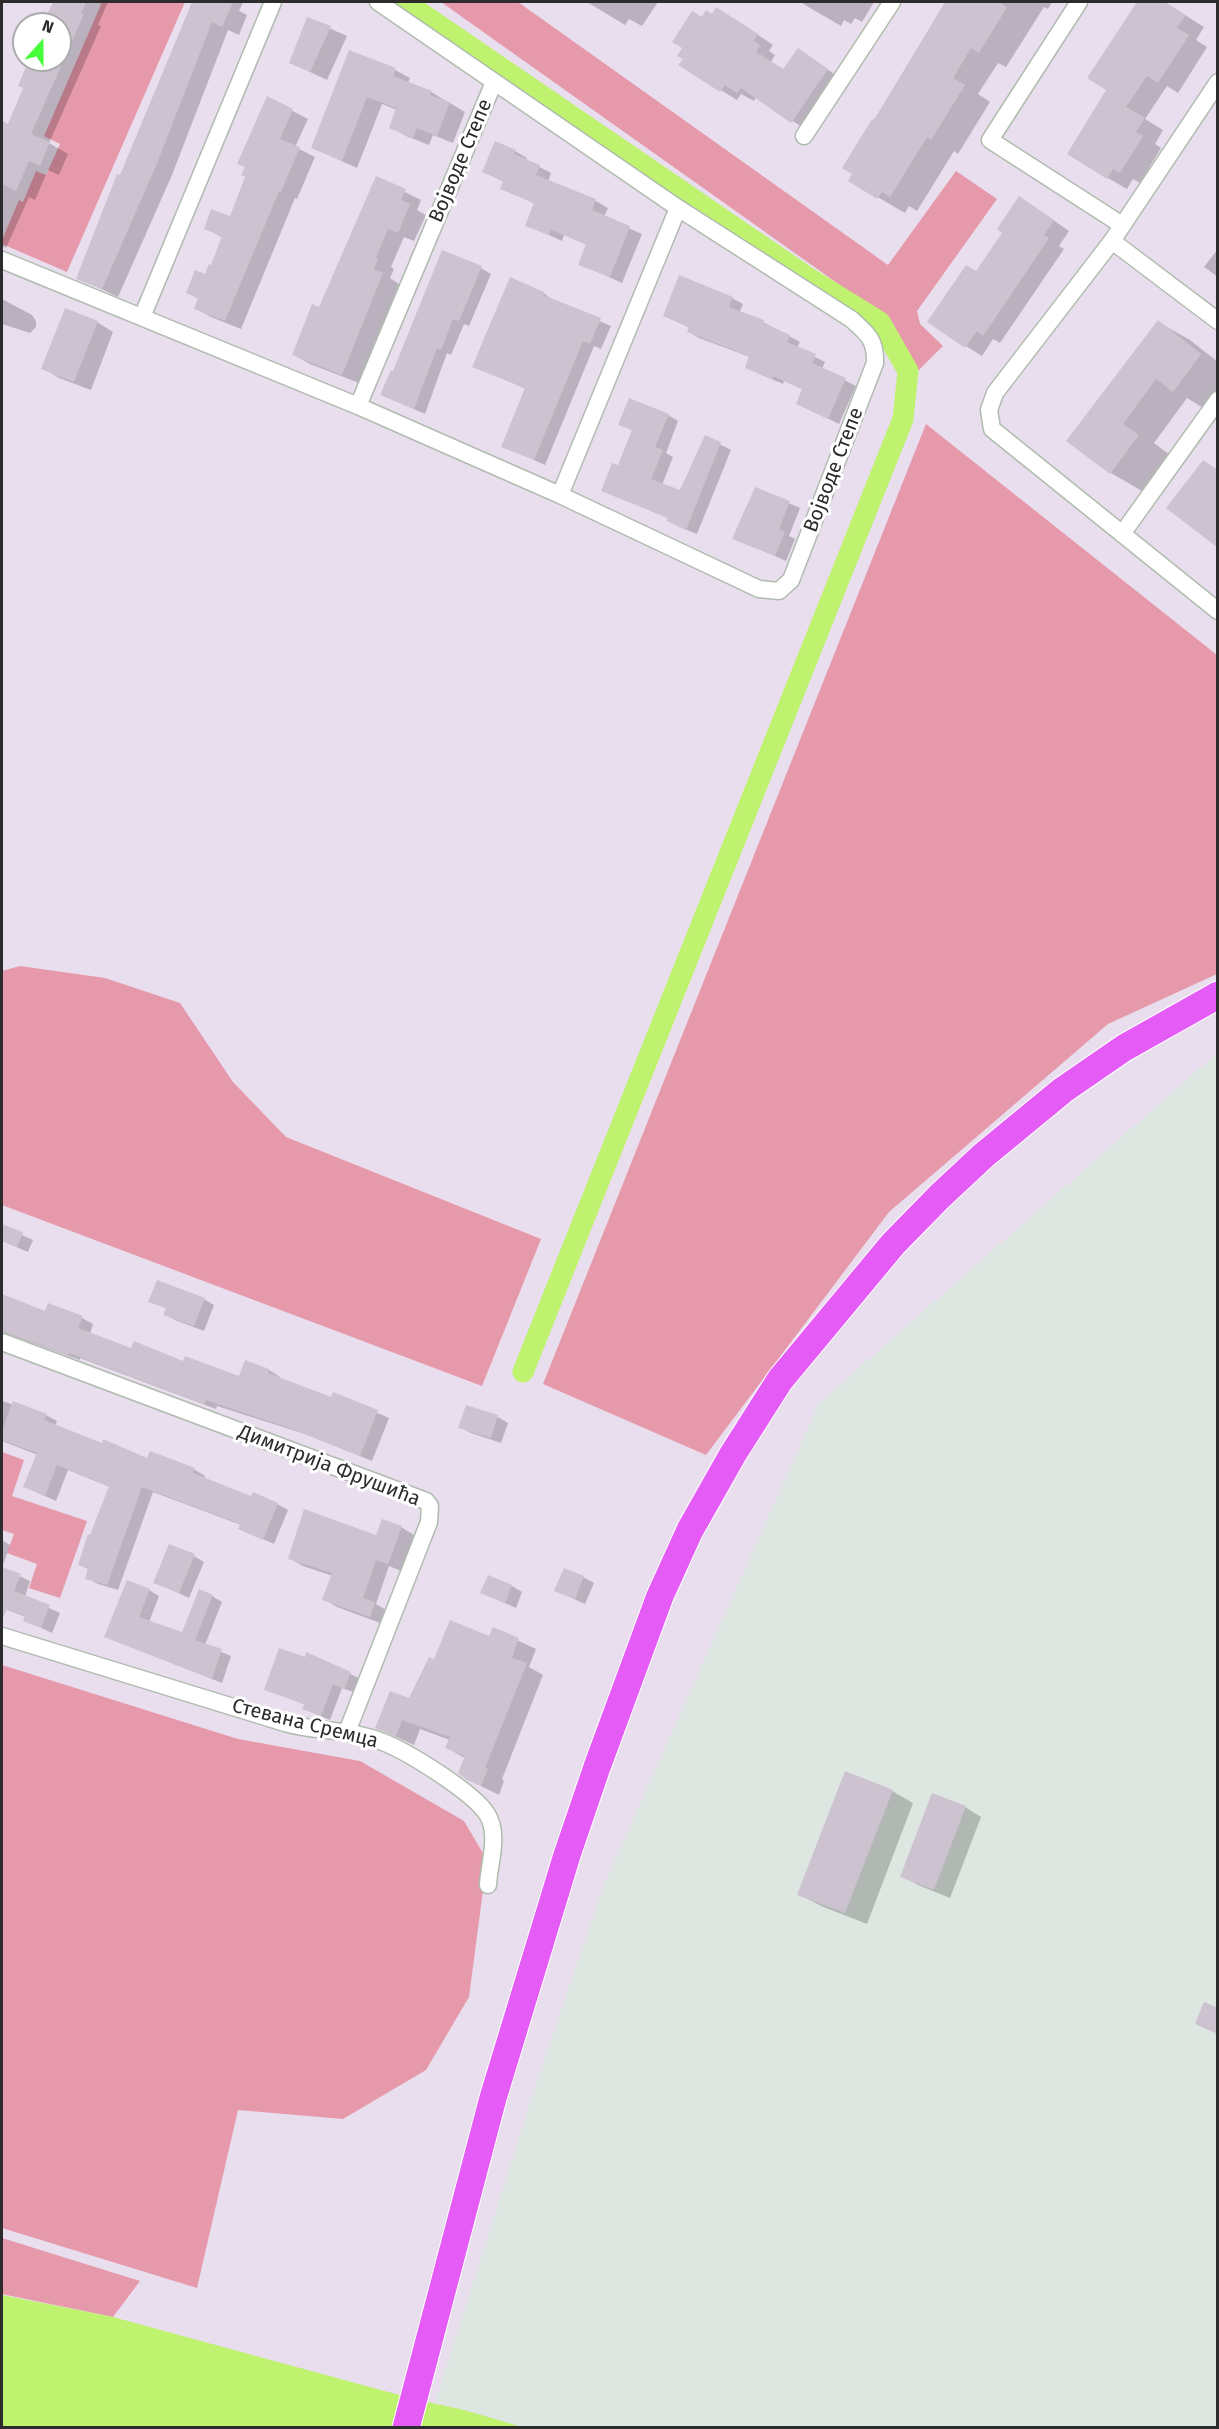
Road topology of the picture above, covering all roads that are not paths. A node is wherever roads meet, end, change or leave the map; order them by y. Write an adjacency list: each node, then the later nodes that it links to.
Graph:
1 (273, 2): 12 (street)
2 (378, 2): 5 (street, Војводе Степе)
3 (892, 2): 7 (street)
4 (1079, 2): 9 (street)
5 (494, 82): 8 (street, Војводе Степе); 15 (street, Војводе Степе)
6 (1218, 82): 9 (street)
7 (804, 136)
8 (678, 208): 16 (street); 16 (street, Војводе Степе)
9 (1122, 225): 10 (street)
10 (1112, 241): 13 (street); 17 (street)
11 (2, 260): 12 (street, Војводе Степе)
12 (142, 317): 15 (street, Војводе Степе)
13 (1218, 321)
14 (1218, 400): 17 (street)
15 (358, 406): 16 (street, Војводе Степе)
16 (560, 495)
17 (1122, 534): 18 (street)
18 (1218, 611)
19 (1218, 995): 24 (main road)
20 (2, 1342): 22 (street, Димитрија Фрушића)
21 (2, 1636): 22 (street, Стевана Сремца)
22 (347, 1732): 23 (street, Стевана Сремца)
23 (488, 1886)
24 (406, 2427)

